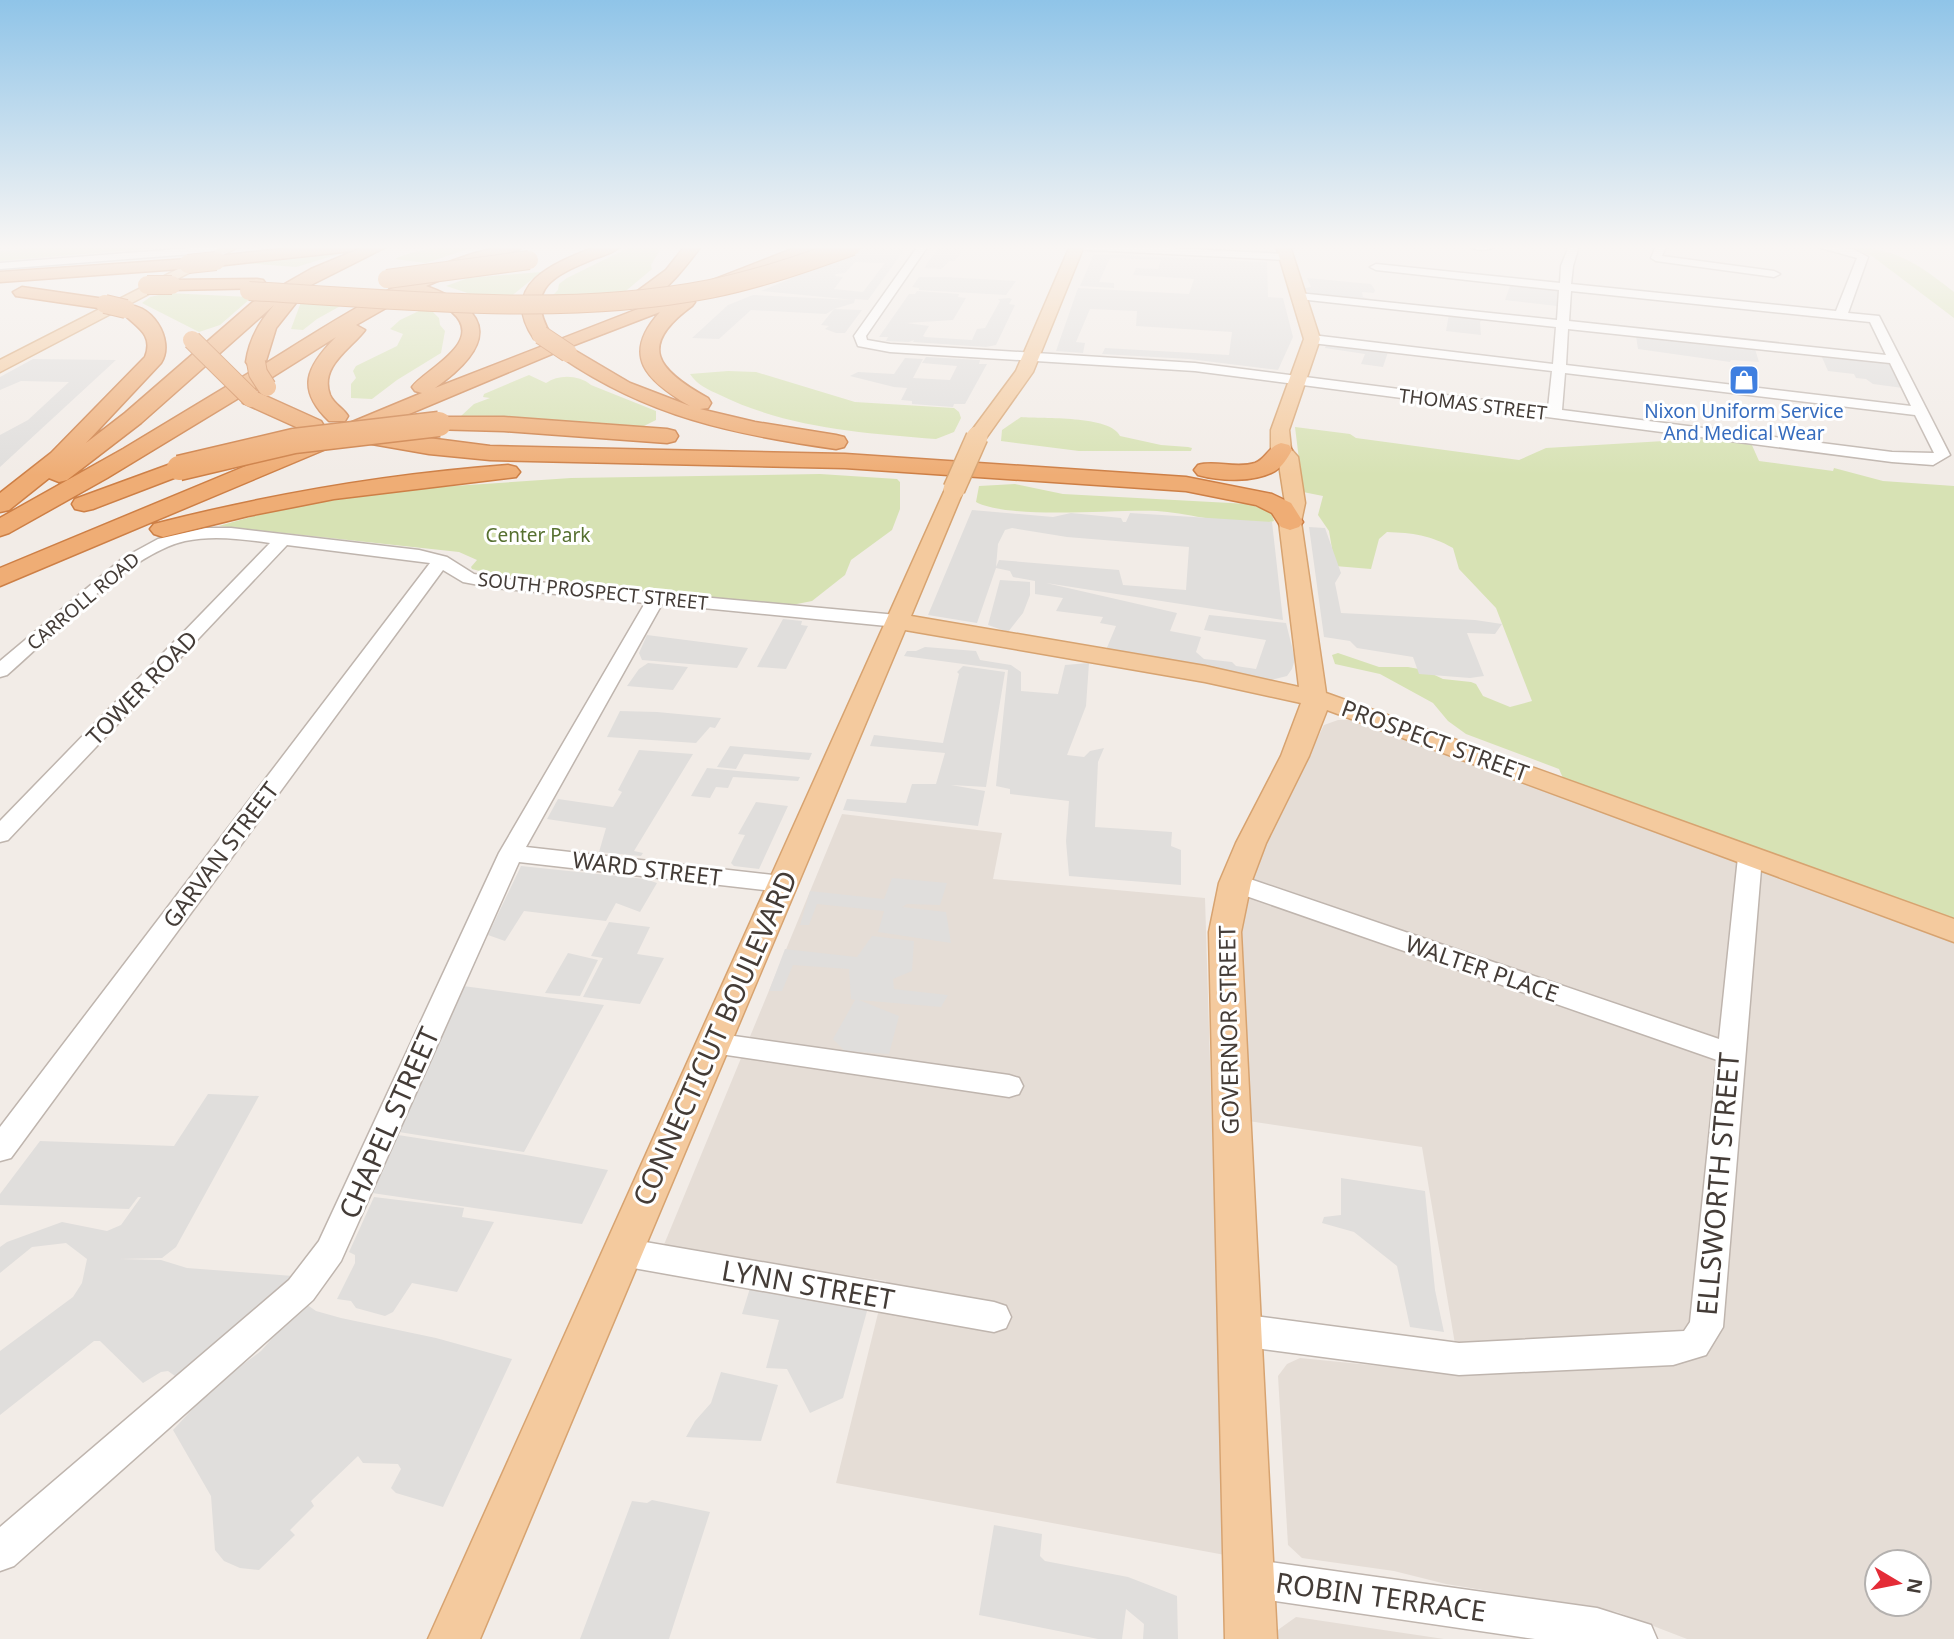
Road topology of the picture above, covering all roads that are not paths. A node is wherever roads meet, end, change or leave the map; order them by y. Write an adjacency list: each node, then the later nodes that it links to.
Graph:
1 (87, 322): 26 (main road)
2 (143, 322): 41 (highway)
3 (157, 322): 29 (highway, bridge)
4 (240, 322): 43 (highway)
5 (271, 322): 29 (highway, bridge)
6 (347, 322): 44 (highway)
7 (364, 322): 32 (highway)
8 (468, 322): 32 (highway)
9 (518, 322): 20 (highway)
10 (532, 322): 20 (highway)
11 (597, 322): 23 (highway)
12 (615, 322): 23 (highway)
13 (659, 322): 34 (highway)
14 (869, 322): 22 (street, THOMAS STREET)
15 (1045, 322): 24 (main road, CONNECTICUT BOULEVARD)
16 (1307, 322): 21 (main road)
17 (1549, 322): 19 (street)
18 (1877, 322): 25 (street)
19 (1563, 324): 25 (street); 27 (street)
20 (541, 335): 34 (highway, bridge)
21 (1312, 339): 27 (street); 28 (main road, GOVERNOR STREET)
22 (1015, 347): 24 (street, THOMAS STREET); 33 (main road, CONNECTICUT BOULEVARD)
23 (531, 355): 32 (highway)
24 (1031, 356): 28 (street, THOMAS STREET); 33 (main road, CONNECTICUT BOULEVARD)
25 (1896, 360): 30 (street)
26 (0, 367)
27 (1560, 368): 30 (street); 31 (street)
28 (1297, 381): 31 (street, THOMAS STREET); 36 (main road, GOVERNOR STREET)
29 (259, 392): 32 (highway)
30 (1920, 411): 31 (street, THOMAS STREET)
31 (1555, 414)
32 (356, 431): 37 (highway); 49 (highway)
33 (976, 437): 51 (main road, CONNECTICUT BOULEVARD, bridge)
34 (855, 444): 35 (highway)
35 (901, 449): 38 (highway); 47 (highway, bridge)
36 (1285, 457): 38 (highway); 39 (highway); 42 (main road, GOVERNOR STREET)
37 (784, 459): 40 (highway); 49 (highway)
38 (1227, 472): 39 (highway)
39 (1262, 480): 40 (highway); 42 (highway)
40 (1186, 484): 42 (highway)
41 (0, 505)
42 (1292, 511): 53 (main road, GOVERNOR STREET)
43 (0, 513)
44 (0, 528)
45 (283, 539): 46 (street, SOUTH PROSPECT STREET); 48 (street, SOUTH PROSPECT STREET); 54 (street, TOWER ROAD)
46 (171, 540): 52 (street, CARROLL ROAD)
47 (0, 544)
48 (441, 561): 50 (street, SOUTH PROSPECT STREET); 63 (street, GARVAN STREET)
49 (0, 580)
50 (656, 598): 51 (street, SOUTH PROSPECT STREET); 55 (street, CHAPEL STREET)
51 (897, 621): 53 (main road, PROSPECT STREET); 58 (main road, CONNECTICUT BOULEVARD)
52 (0, 671)
53 (1313, 697): 56 (main road, PROSPECT STREET); 57 (main road, GOVERNOR STREET)
54 (0, 835)
55 (511, 853): 58 (street, WARD STREET); 67 (street, CHAPEL STREET)
56 (1750, 856): 59 (main road, PROSPECT STREET); 61 (street, ELLSWORTH STREET)
57 (1235, 883): 61 (street, WALTER PLACE); 66 (main road, GOVERNOR STREET)
58 (782, 884): 60 (main road, CONNECTICUT BOULEVARD)
59 (1954, 931)
60 (713, 1043): 62 (street); 64 (main road, CONNECTICUT BOULEVARD)
61 (1730, 1054): 66 (street, ELLSWORTH STREET)
62 (1009, 1086)
63 (0, 1149)
64 (622, 1252): 65 (street, LYNN STREET); 69 (main road, CONNECTICUT BOULEVARD)
65 (994, 1317)
66 (1238, 1329): 68 (main road, GOVERNOR STREET)
67 (0, 1552)
68 (1248, 1578): 70 (main road, GOVERNOR STREET); 71 (street, ROBIN TERRACE)
69 (454, 1639)
70 (1251, 1639)
71 (1637, 1639)

